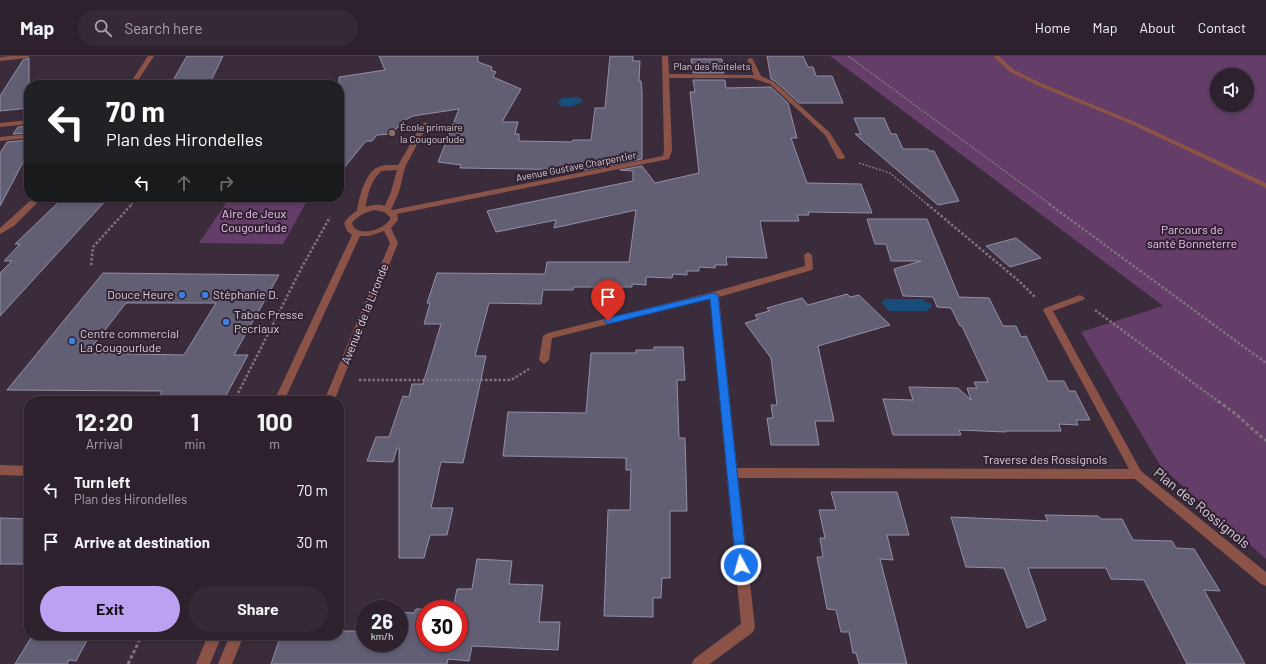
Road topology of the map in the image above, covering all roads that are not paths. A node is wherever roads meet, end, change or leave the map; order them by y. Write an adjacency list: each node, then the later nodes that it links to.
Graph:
1 (27, 56): 5 (street)
2 (151, 56): 9 (street)
3 (665, 56): 7 (street, Avenue Gustave Charpentier)
4 (996, 56): 17 (street)
5 (0, 59)
6 (750, 59): 8 (street, Plan des Roitelets)
7 (666, 76): 8 (street, Plan des Roitelets); 20 (street, Avenue Gustave Charpentier)
8 (758, 77): 15 (street, Plan des Roitelets)
9 (135, 80)
10 (24, 123): 12 (street)
11 (425, 124): 16 (street)
12 (0, 125)
13 (24, 137): 14 (street)
14 (0, 139)
15 (841, 157)
16 (402, 167): 19 (street); 20 (street)
17 (1266, 186)
18 (32, 203): 22 (street)
19 (362, 211): 20 (street); 23 (street)
20 (389, 212): 21 (street)
21 (387, 228): 23 (street); 29 (street, Avenue de la Lironde)
22 (0, 232)
23 (357, 233): 28 (street)
24 (808, 255): 25 (street)
25 (714, 295): 27 (street); 32 (street)
26 (1080, 298): 33 (street, Traverse des Rossignols)
27 (544, 360)
28 (281, 396)
29 (332, 396)
30 (0, 470): 31 (street)
31 (24, 471)
32 (732, 473): 33 (street, Traverse des Rossignols); 39 (street)
33 (1137, 474): 34 (street, Plan des Rossignols)
34 (1266, 580)
35 (213, 640): 37 (street)
36 (235, 640): 38 (street)
37 (203, 664)
38 (225, 664)
39 (699, 664)

